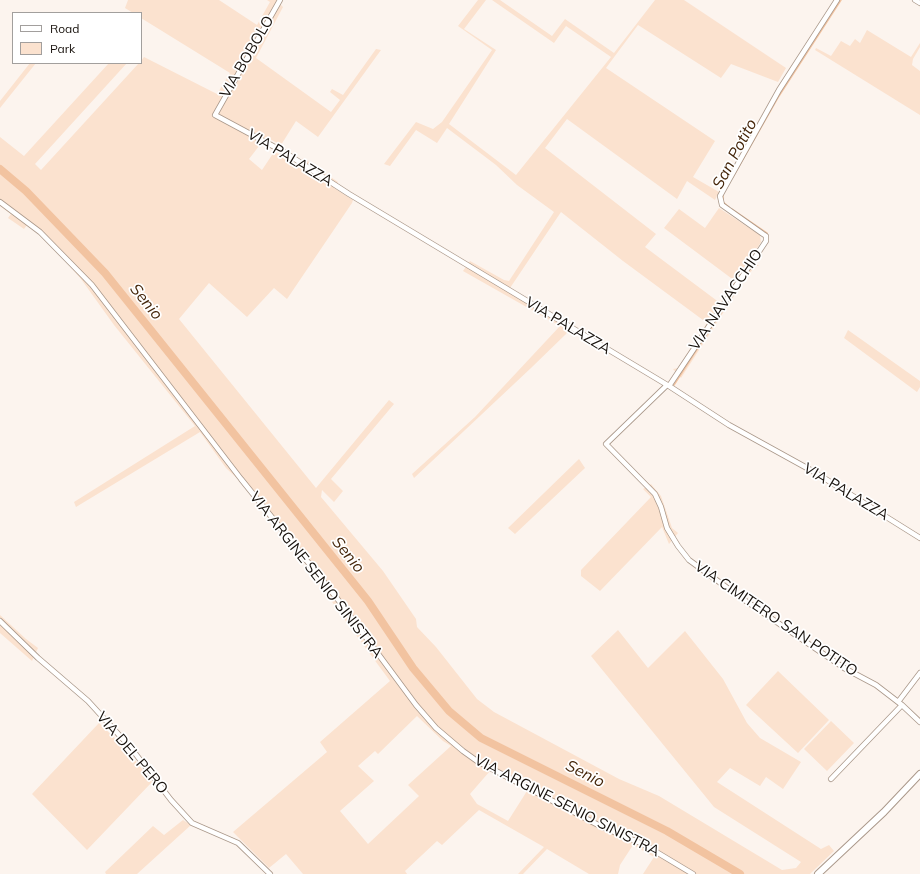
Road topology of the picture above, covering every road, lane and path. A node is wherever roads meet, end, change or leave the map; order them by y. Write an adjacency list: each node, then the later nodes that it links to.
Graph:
1 (280, 0): 5 (street, VIA BOBOLO)
2 (837, 0): 7 (street, VIA NAVACCHIO)
3 (915, 0): 4 (street)
4 (920, 3)
5 (215, 115): 7 (street, VIA PALAZZA)
6 (0, 202): 17 (street, VIA ARGINE SENIO SINISTRA)
7 (668, 386): 8 (street, VIA NAVACCHIO); 9 (street, VIA PALAZZA)
8 (606, 444): 12 (street, VIA CIMITERO SAN POTITO)
9 (920, 538)
10 (0, 621): 16 (street, VIA DEL PERO)
11 (920, 673): 12 (street)
12 (900, 703): 13 (street, VIA CIMITERO SAN POTITO); 15 (street)
13 (920, 722)
14 (920, 774): 18 (street)
15 (831, 779)
16 (270, 874)
17 (693, 874)
18 (818, 874)

